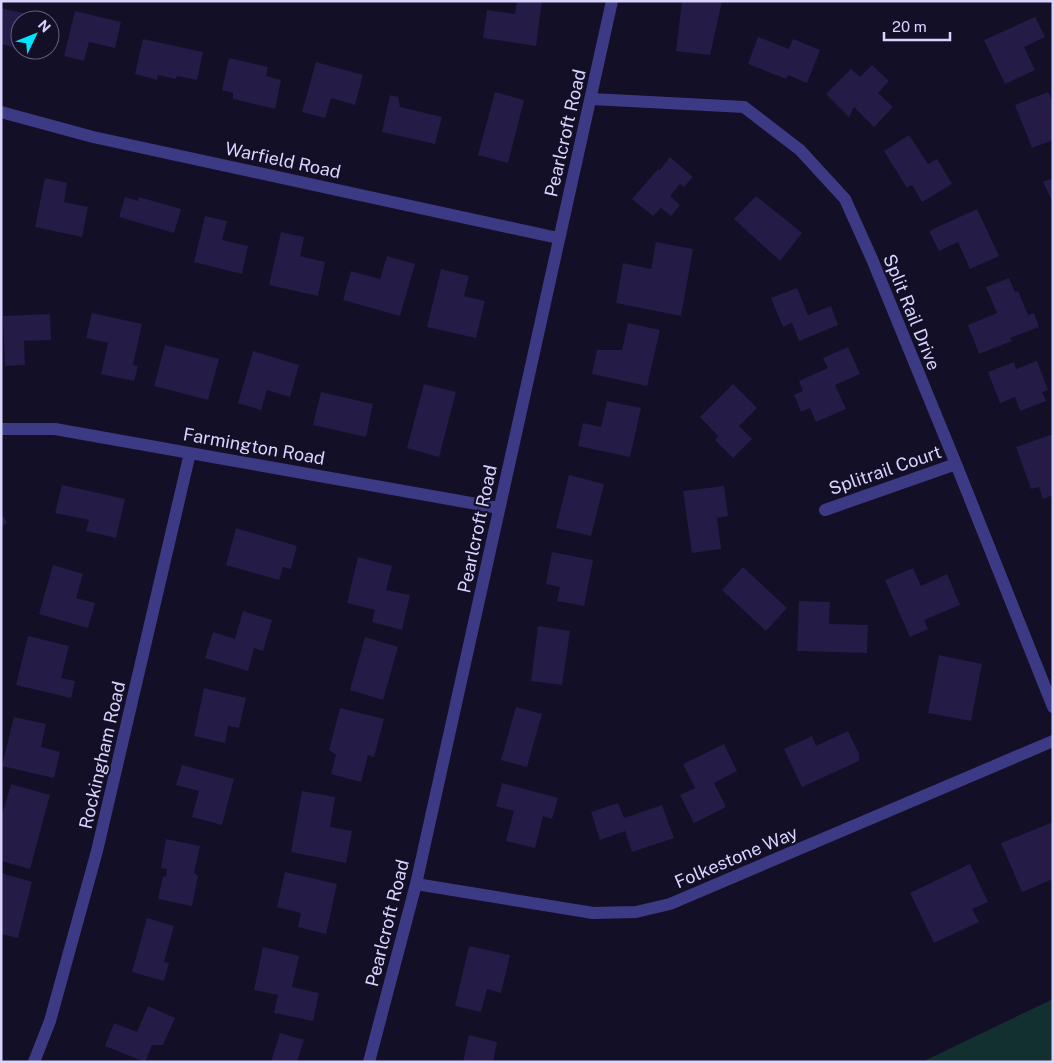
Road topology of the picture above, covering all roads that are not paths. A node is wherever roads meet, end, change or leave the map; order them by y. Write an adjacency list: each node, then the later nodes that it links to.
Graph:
1 (612, 1): 2 (street, Pearlcroft Road)
2 (592, 98): 4 (street, Pearlcroft Road); 7 (street, Split Rail Drive)
3 (1, 112): 4 (street, Warfield Road)
4 (558, 238): 8 (street, Pearlcroft Road)
5 (1, 429): 6 (street, Farmington Road)
6 (190, 453): 8 (street, Farmington Road); 13 (street, Rockingham Road)
7 (956, 464): 9 (street, Splitrail Court); 10 (street, Split Rail Drive)
8 (499, 508): 12 (street, Pearlcroft Road)
9 (825, 510)
10 (1053, 707)
11 (1053, 741): 12 (street, Folkestone Way)
12 (416, 884): 14 (street, Pearlcroft Road)
13 (34, 1062)
14 (369, 1062)

